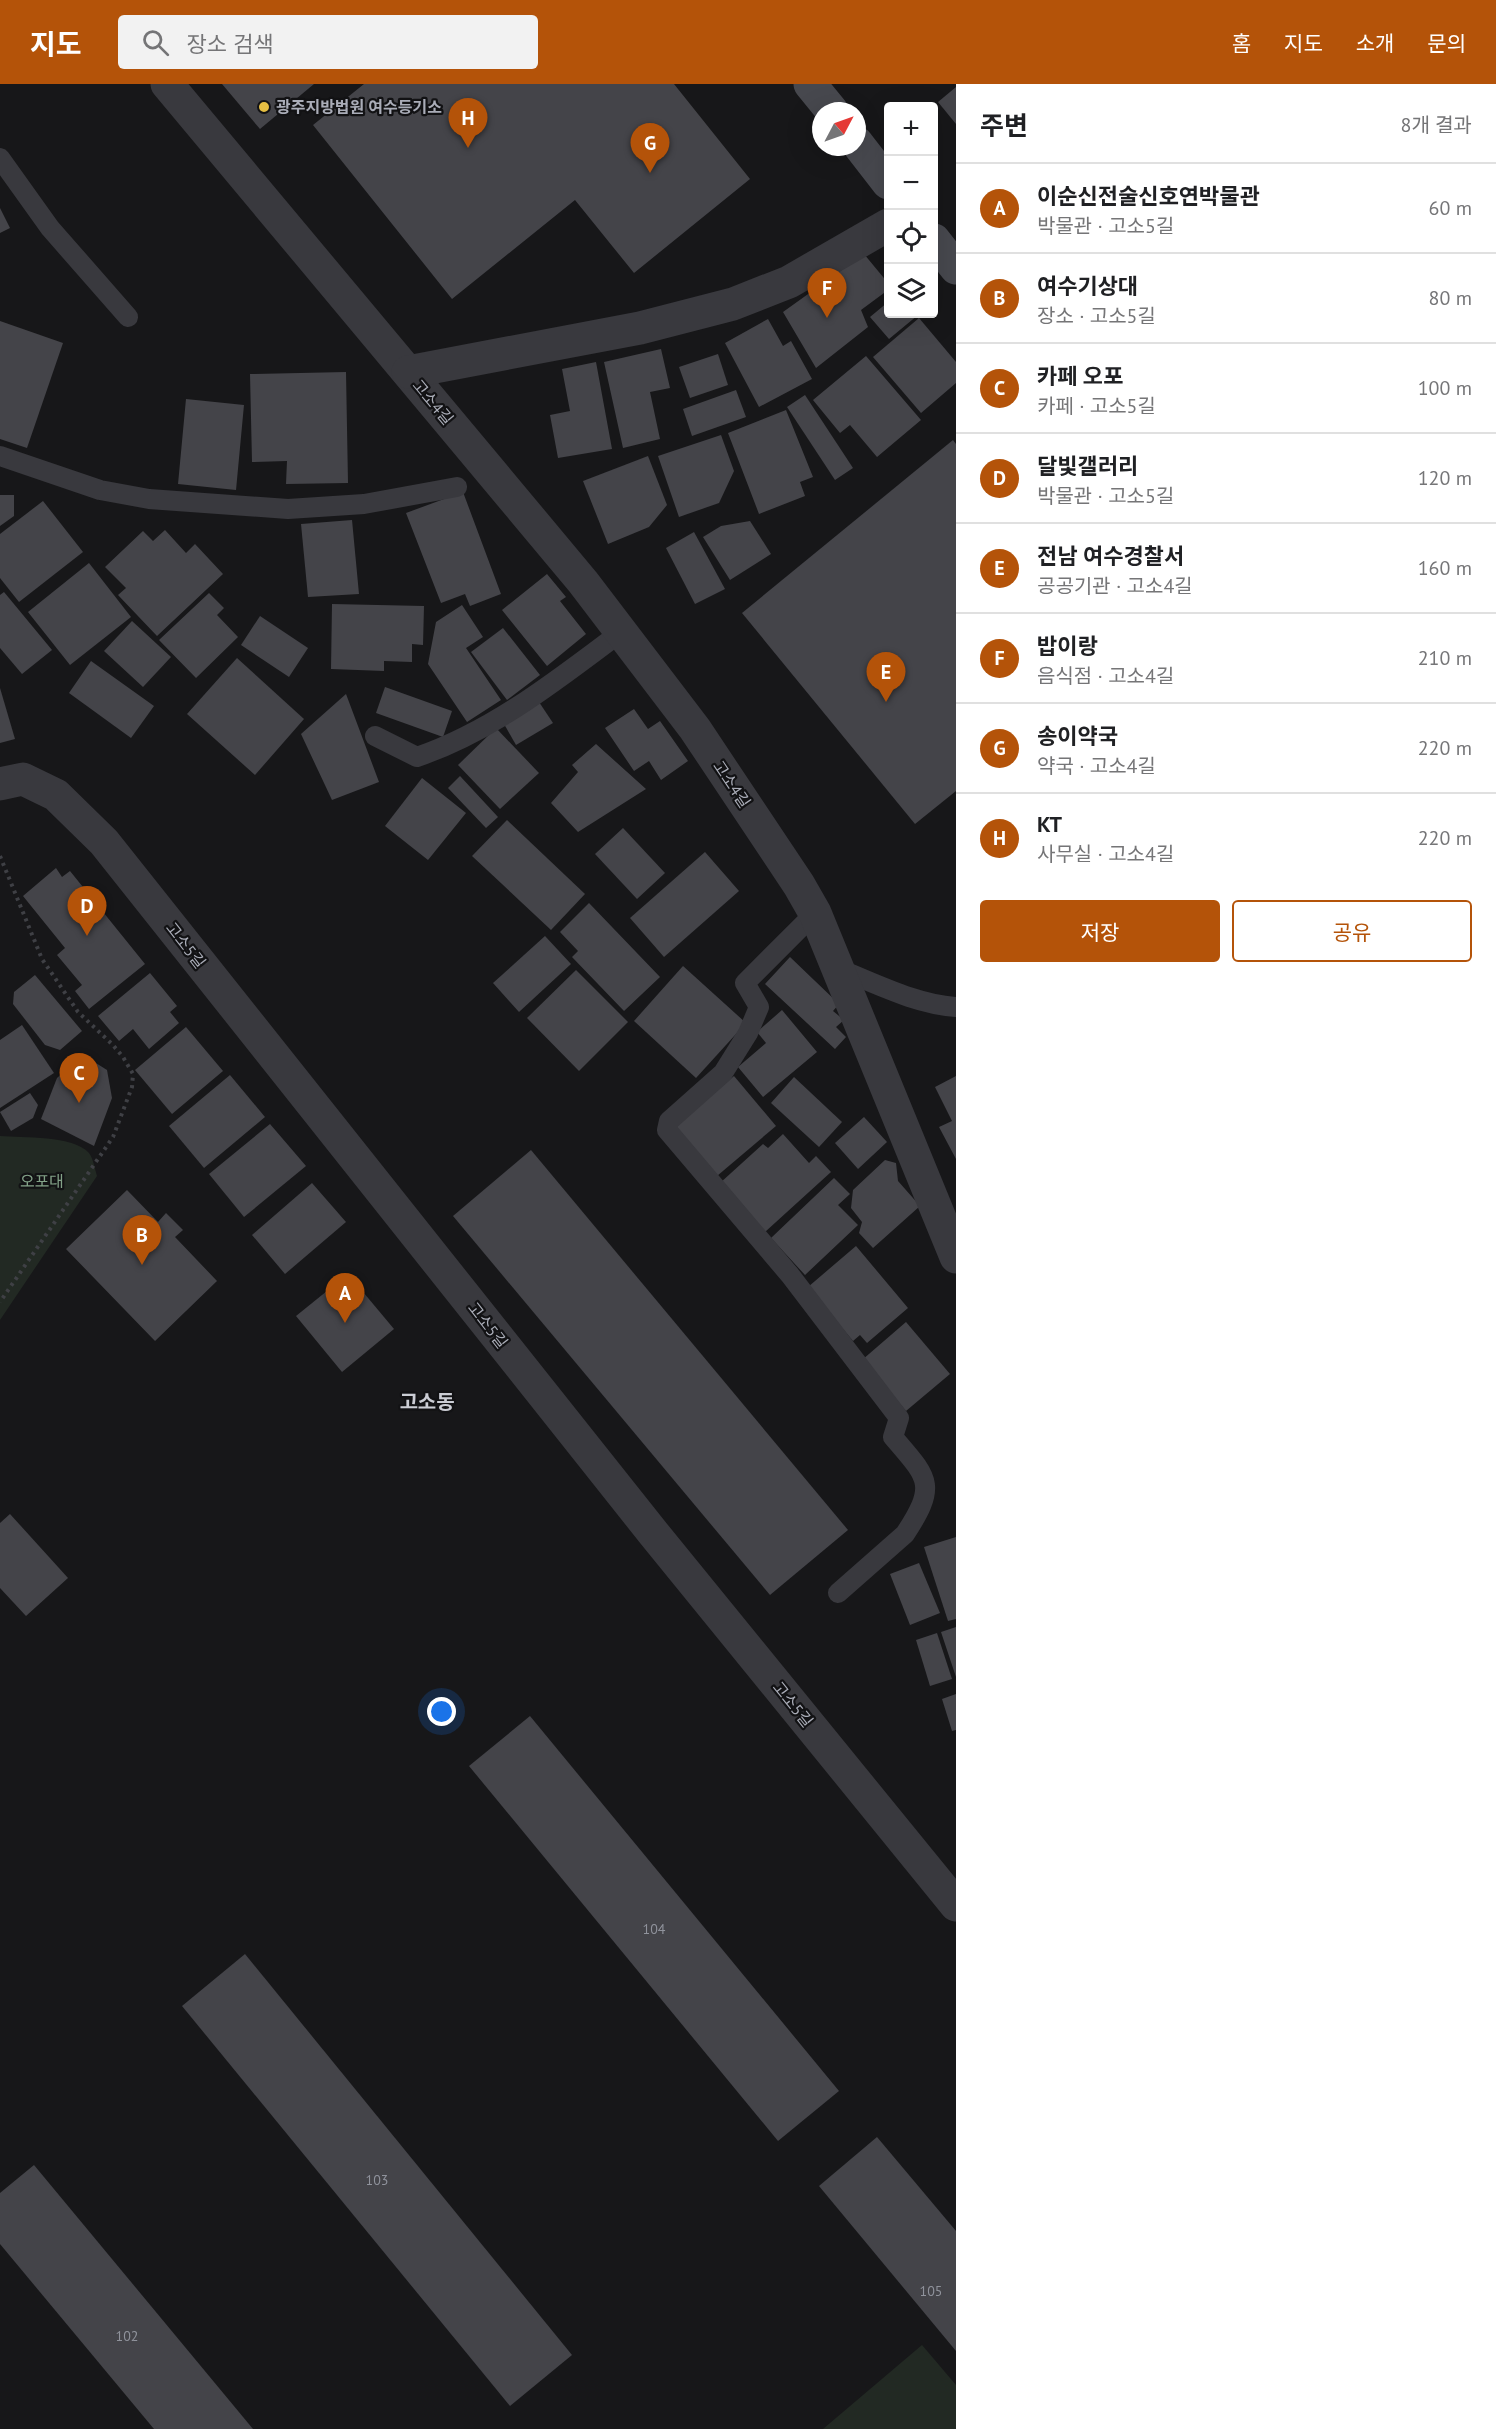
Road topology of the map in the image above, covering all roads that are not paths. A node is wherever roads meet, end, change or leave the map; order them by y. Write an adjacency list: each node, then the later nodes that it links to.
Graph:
1 (167, 84): 9 (street, 고소4길)
2 (810, 84): 3 (street)
3 (825, 102)
4 (866, 155): 6 (street)
5 (0, 158): 8 (lane)
6 (884, 178)
7 (884, 227): 9 (street, 고소4길)
8 (128, 317)
9 (408, 372): 12 (street, 고소4길)
10 (0, 456): 11 (lane)
11 (457, 487)
12 (621, 632): 13 (lane); 15 (street, 고소4길)
13 (375, 736)
14 (0, 784): 20 (street, 고소5길)
15 (815, 912): 16 (street, 고소4길); 19 (lane)
16 (839, 969): 17 (lane); 18 (street, 고소4길)
17 (956, 1007)
18 (956, 1257)
19 (838, 1593)
20 (956, 1905)

